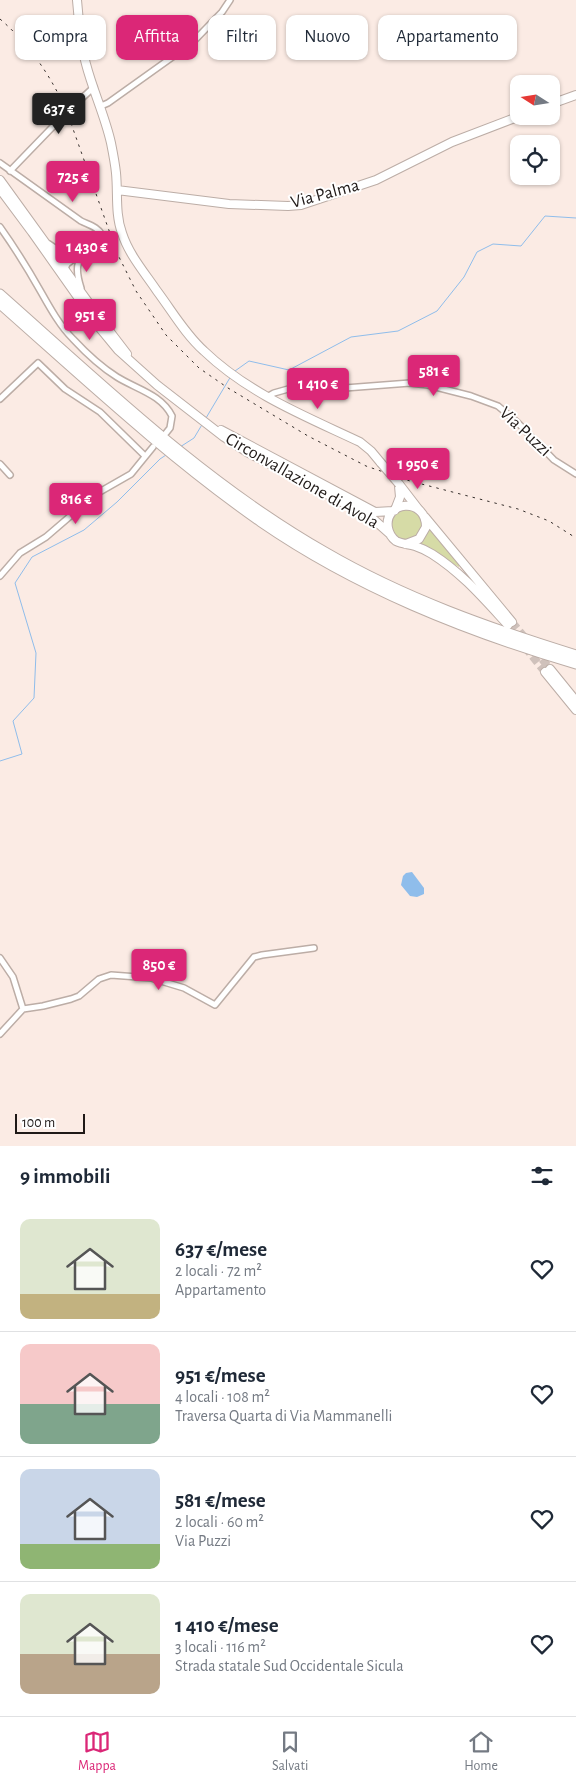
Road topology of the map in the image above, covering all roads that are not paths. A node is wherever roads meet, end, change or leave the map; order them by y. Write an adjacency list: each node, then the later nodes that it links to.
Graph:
1 (77, 0): 3 (main road)
2 (230, 0): 6 (street)
3 (94, 87): 6 (main road); 9 (street)
4 (576, 95): 5 (main road)
5 (560, 101)
6 (101, 106): 12 (main road)
7 (510, 120): 12 (main road, Via Palma)
8 (0, 163): 9 (street)
9 (10, 170): 15 (street)
10 (0, 180): 14 (main road)
11 (0, 189): 16 (main road)
12 (117, 190): 21 (main road)
13 (0, 227): 24 (street)
14 (46, 243): 15 (street); 16 (main road)
15 (85, 252): 16 (street); 18 (street)
16 (61, 270): 18 (main road); 20 (main road)
17 (0, 294): 26 (highway)
18 (83, 294): 20 (main road)
19 (0, 304): 26 (highway)
20 (131, 360): 23 (main road)
21 (266, 397): 30 (street, Via Puzzi); 32 (main road, bridge)
22 (0, 399): 27 (street)
23 (210, 426): 33 (main road, Circonvallazione di Avola); 35 (main road, Circonvallazione di Avola)
24 (166, 433)
25 (153, 447): 27 (street)
26 (169, 448): 28 (highway)
27 (145, 456): 37 (street)
28 (185, 461): 38 (highway); 39 (highway)
29 (0, 464): 31 (street)
30 (576, 474)
31 (10, 475)
32 (399, 484): 33 (main road); 34 (main road)
33 (394, 510): 34 (main road); 35 (main road)
34 (421, 512): 36 (main road); 36 (main road)
35 (390, 534): 36 (main road)
36 (406, 544)
37 (0, 576)
38 (576, 655)
39 (576, 664)
40 (575, 704): 40 (main road)
41 (314, 948): 43 (street)
42 (0, 958): 43 (street)
43 (23, 1009): 44 (street)
44 (0, 1034)

